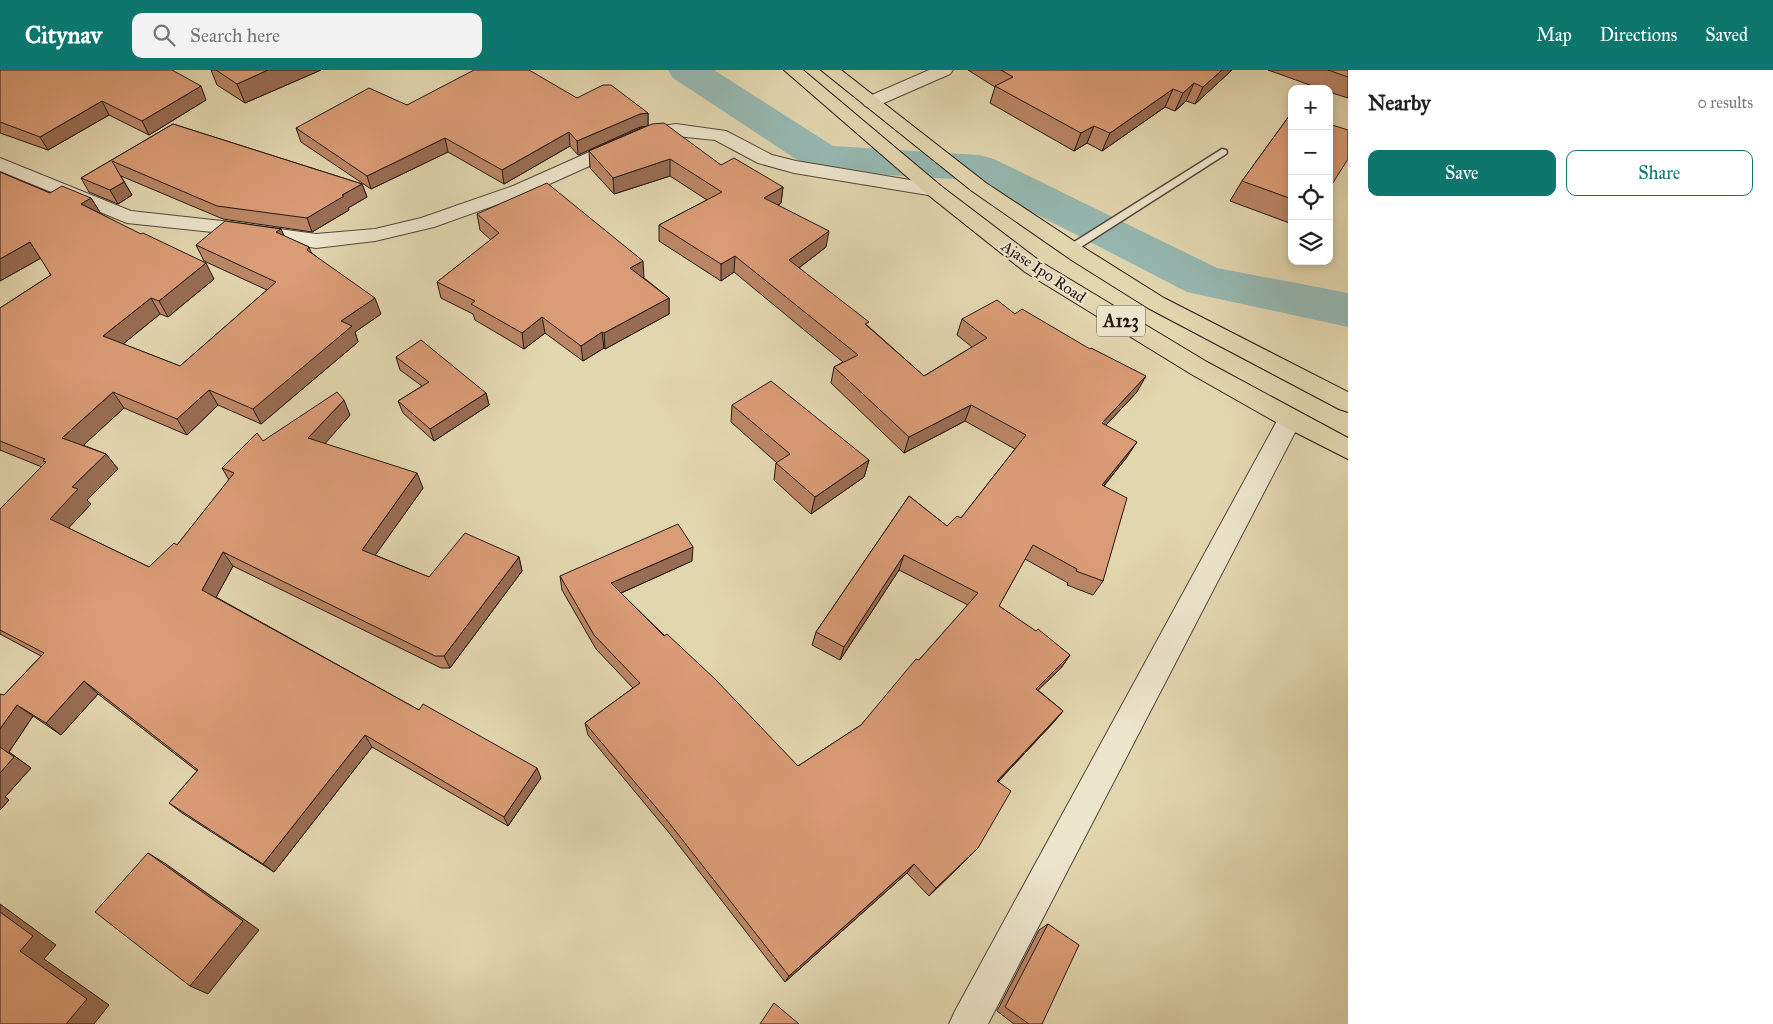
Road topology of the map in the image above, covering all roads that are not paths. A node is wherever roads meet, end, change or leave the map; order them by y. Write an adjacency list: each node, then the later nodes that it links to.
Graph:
1 (793, 70): 7 (highway, Ajase Ipo Road / A123)
2 (830, 70): 4 (highway, Ajase Ipo Road / A123)
3 (944, 70): 4 (street)
4 (871, 102): 8 (highway, Ajase Ipo Road / A123)
5 (1222, 152): 8 (lane)
6 (0, 164): 7 (street)
7 (934, 190): 10 (highway, Ajase Ipo Road / A123)
8 (1074, 246): 9 (highway, Ajase Ipo Road / A123)
9 (1348, 403)
10 (1290, 419): 11 (highway, Ajase Ipo Road / A123); 12 (street)
11 (1348, 449)
12 (968, 1024)

